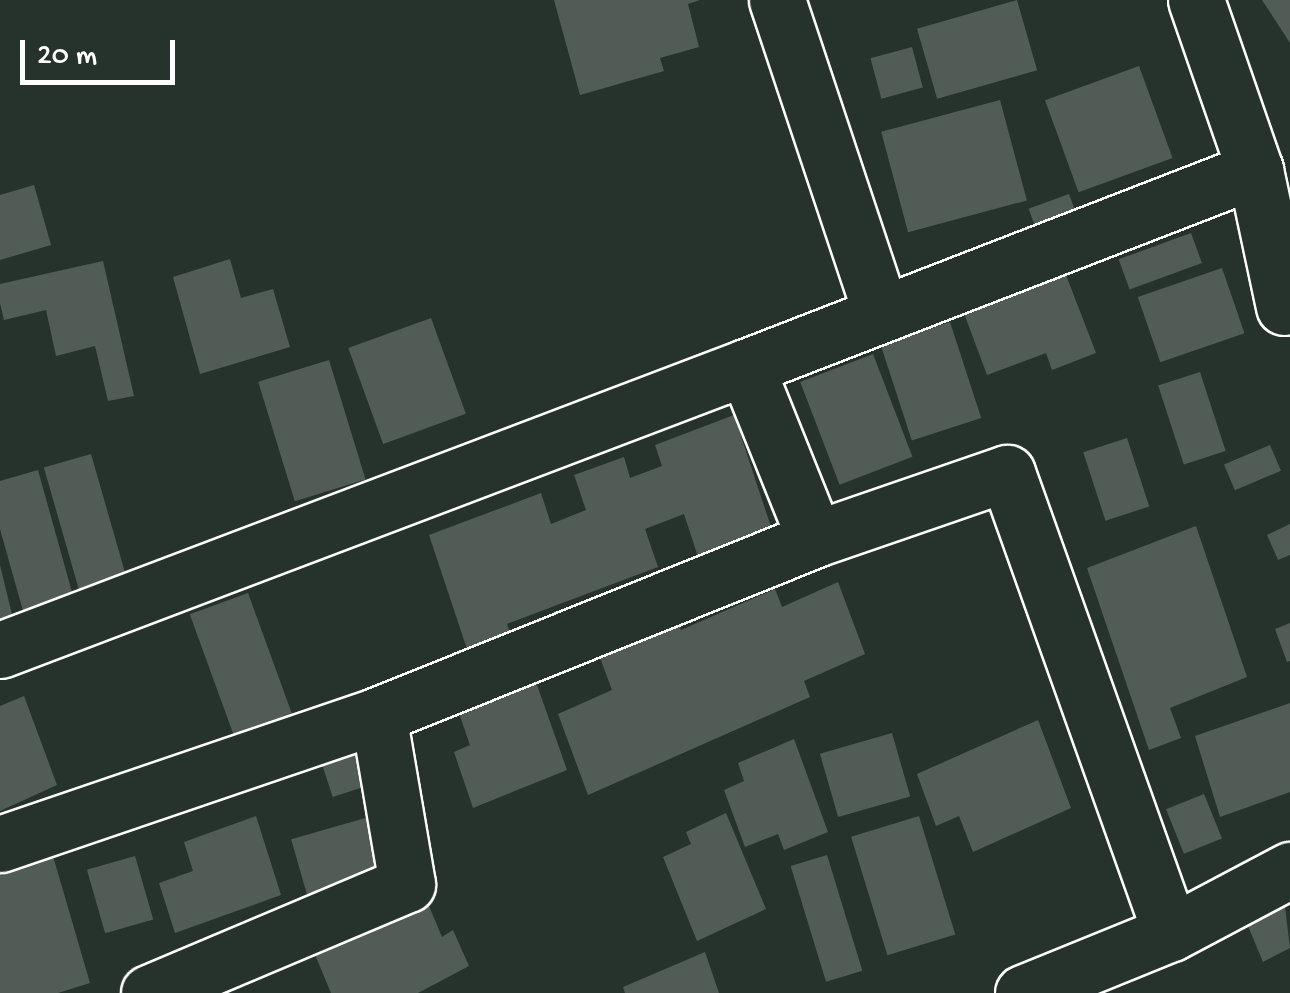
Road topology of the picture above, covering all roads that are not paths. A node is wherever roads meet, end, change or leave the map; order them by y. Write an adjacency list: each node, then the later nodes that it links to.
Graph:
1 (776, 0): 5 (street)
2 (1196, 0): 3 (street)
3 (1255, 170): 4 (street); 5 (street)
4 (1288, 313)
5 (881, 314): 6 (street)
6 (746, 366): 7 (street); 8 (street)
7 (816, 539): 9 (street); 12 (street)
8 (0, 650)
9 (378, 715): 10 (street); 13 (street)
10 (0, 844)
11 (1290, 870): 12 (street)
12 (1171, 933): 14 (street)
13 (149, 993)
14 (1022, 993)

